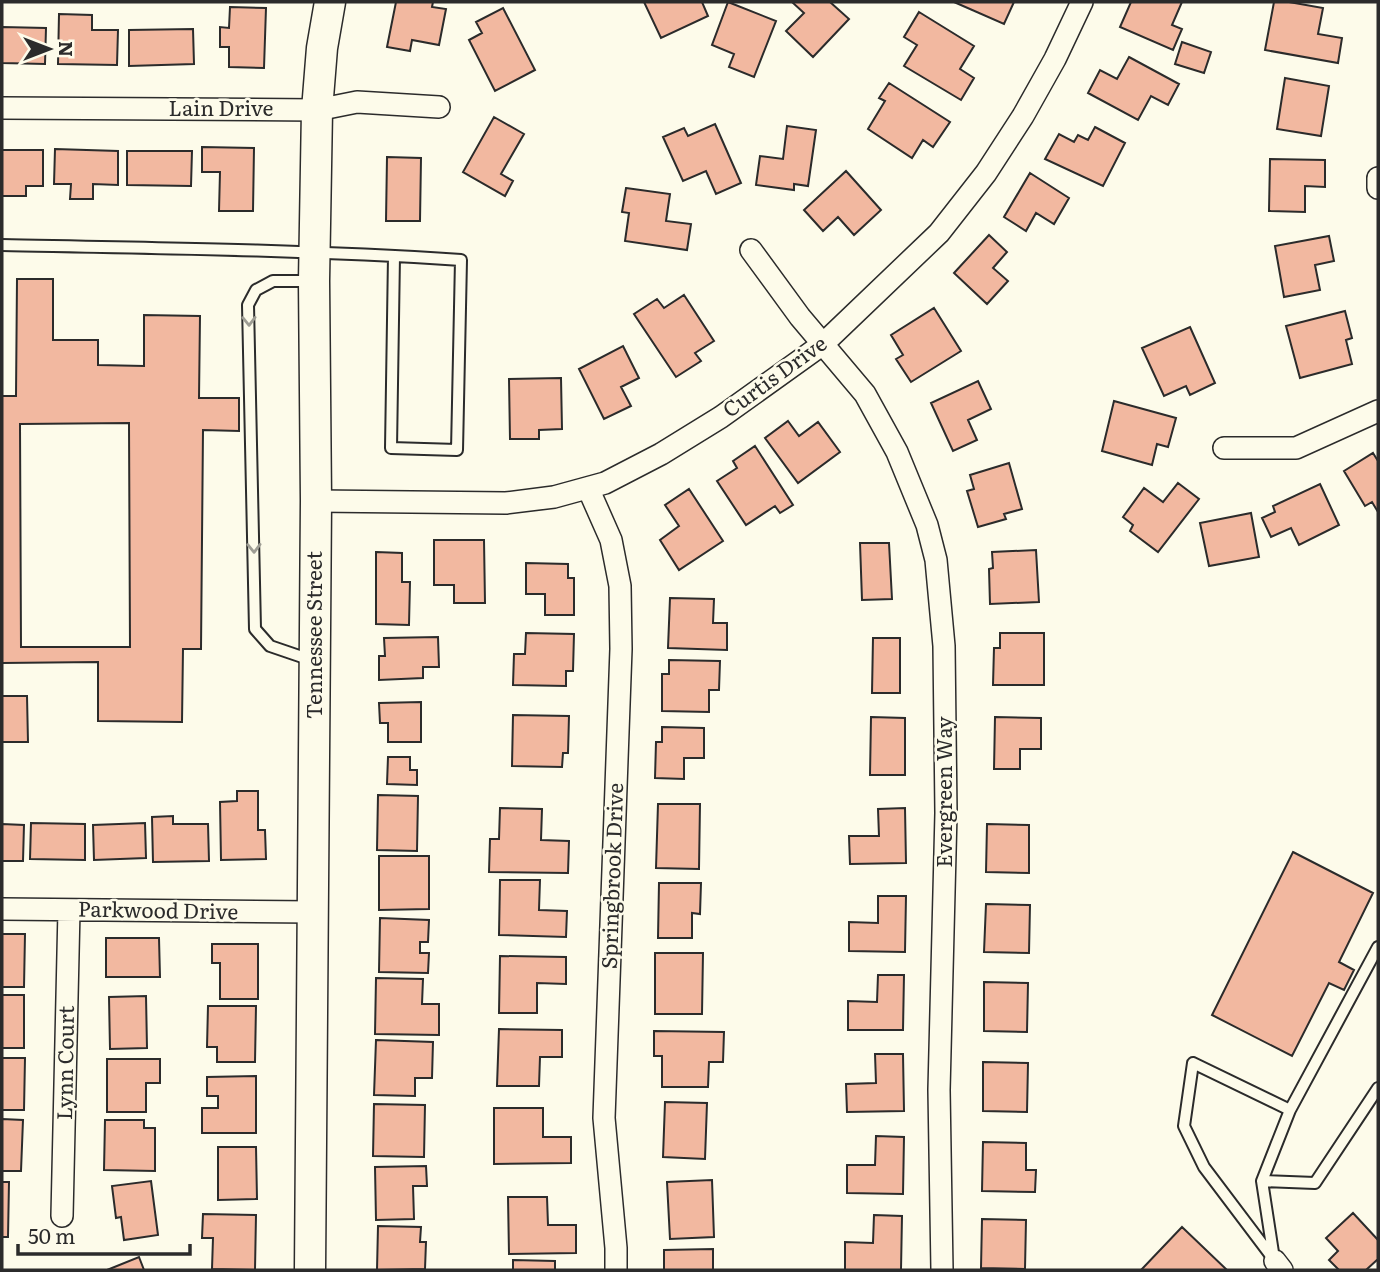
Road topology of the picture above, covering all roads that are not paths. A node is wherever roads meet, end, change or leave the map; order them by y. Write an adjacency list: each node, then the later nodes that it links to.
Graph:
1 (330, 2): 5 (main road, Tennessee Street)
2 (1082, 2): 13 (street, Curtis Drive)
3 (439, 107): 5 (street, Lain Drive)
4 (2, 108): 5 (street, Lain Drive)
5 (317, 110): 10 (main road, Tennessee Street)
6 (1378, 178): 7 (street)
7 (1378, 188)
8 (2, 245): 10 (lane)
9 (751, 250): 13 (street, Evergreen Way)
10 (315, 251): 11 (lane); 12 (main road, Tennessee Street)
11 (394, 256): 11 (lane)
12 (314, 281): 17 (main road, Tennessee Street); 18 (lane, one-way to 18)
13 (823, 344): 16 (street, Curtis Drive); 30 (street, Evergreen Way)
14 (1378, 411): 15 (street)
15 (1224, 448)
16 (588, 488): 17 (street, Curtis Drive); 29 (street, Springbrook Drive)
17 (316, 501): 18 (main road, Tennessee Street)
18 (315, 662): 21 (main road, Tennessee Street)
19 (2, 909): 20 (street, Parkwood Drive)
20 (69, 910): 21 (street, Parkwood Drive); 26 (street, Lynn Court)
21 (313, 912): 28 (main road, Tennessee Street)
22 (1378, 947): 24 (lane)
23 (1378, 1088): 25 (lane)
24 (1290, 1110): 25 (lane); 27 (lane)
25 (1262, 1181): 27 (lane)
26 (62, 1216)
27 (1278, 1266)
28 (310, 1270)
29 (616, 1270)
30 (942, 1270)

